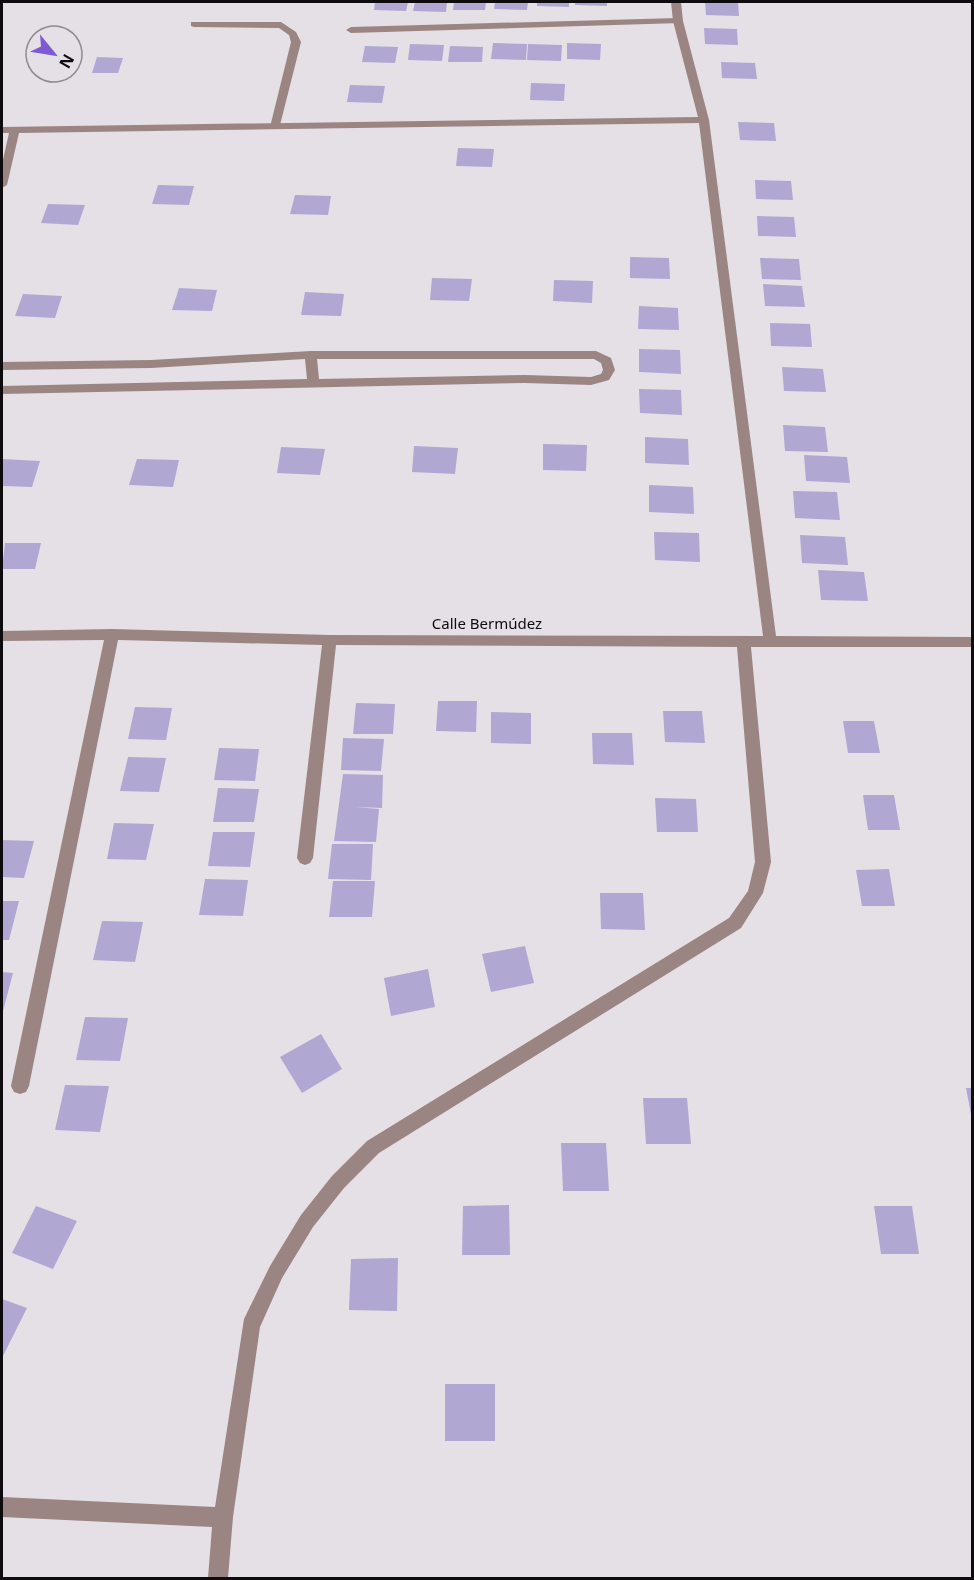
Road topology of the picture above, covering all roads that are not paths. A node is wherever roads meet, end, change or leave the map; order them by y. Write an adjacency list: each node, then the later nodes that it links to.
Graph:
1 (676, 2): 2 (street)
2 (678, 21): 4 (street); 5 (street)
3 (194, 24): 6 (street)
4 (351, 30)
5 (704, 120): 6 (street); 21 (street)
6 (274, 127): 7 (street)
7 (15, 129): 8 (street); 9 (street)
8 (2, 130)
9 (2, 185)
10 (311, 355): 11 (street); 12 (street); 15 (street)
11 (522, 355): 14 (street); 14 (street)
12 (151, 364): 13 (street); 16 (street)
13 (2, 366)
14 (525, 380): 15 (street)
15 (313, 384): 16 (street)
16 (148, 386): 17 (street)
17 (2, 390)
18 (112, 634): 19 (street, Calle Bermúdez); 20 (street, Calle Bermúdez); 25 (street)
19 (2, 636)
20 (330, 640): 22 (street, Calle Bermúdez); 24 (street)
21 (770, 640): 22 (street, Calle Bermúdez); 23 (street, Calle Bermúdez)
22 (742, 641): 27 (street)
23 (972, 642)
24 (305, 858)
25 (20, 1086)
26 (2, 1507): 27 (street)
27 (223, 1517): 28 (street)
28 (218, 1578)

